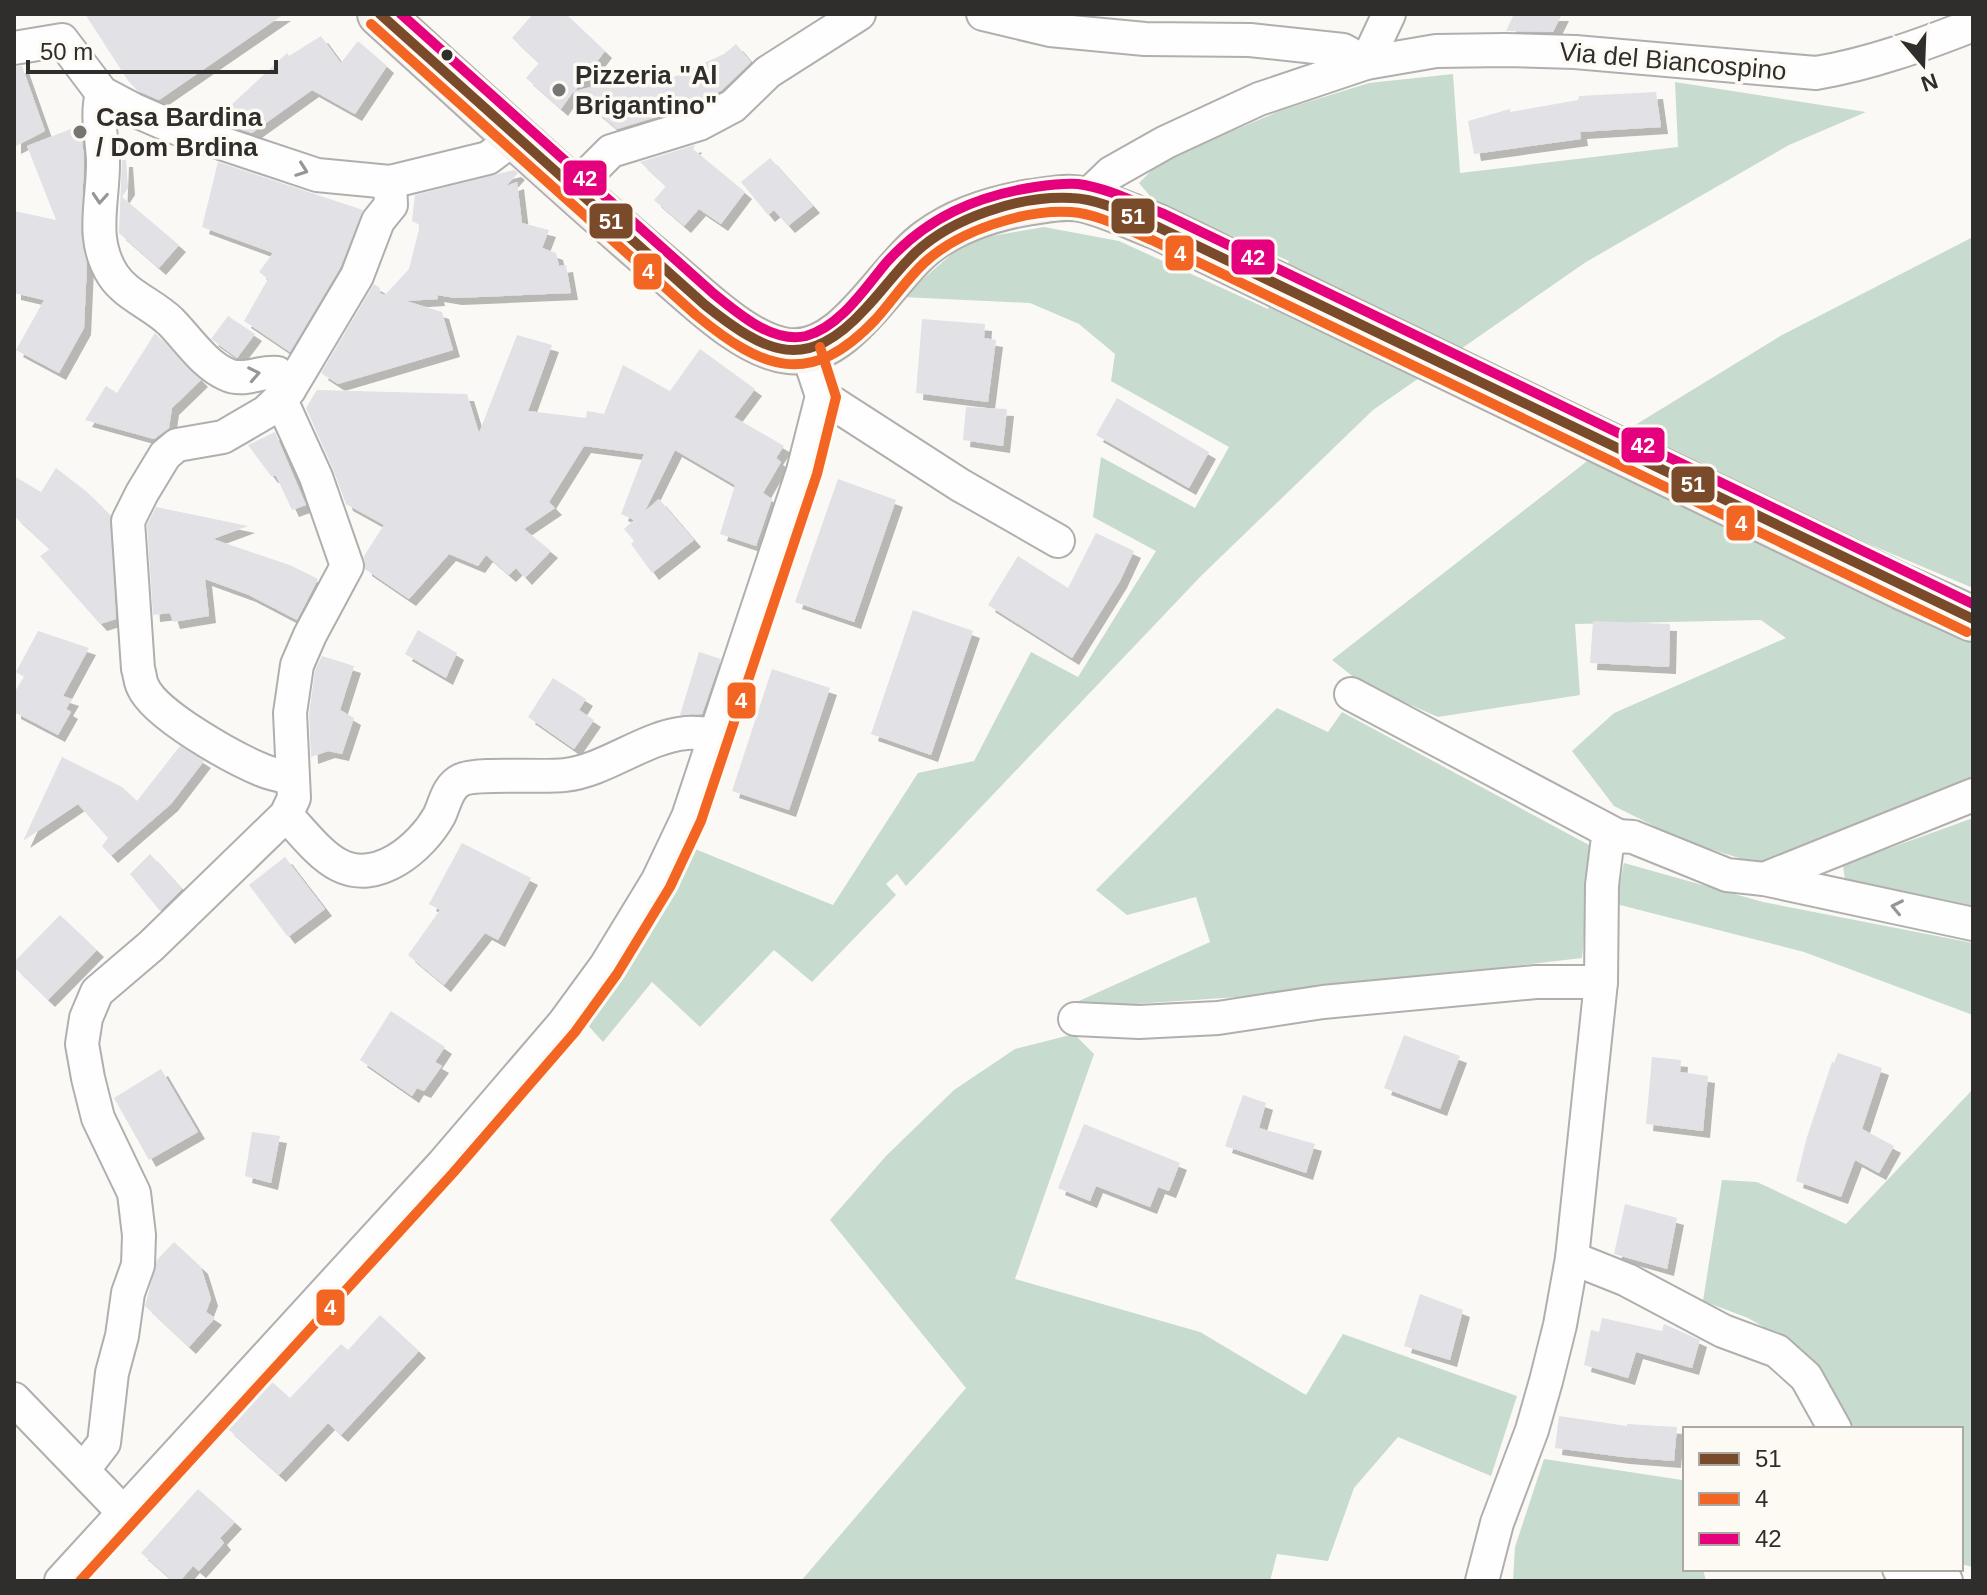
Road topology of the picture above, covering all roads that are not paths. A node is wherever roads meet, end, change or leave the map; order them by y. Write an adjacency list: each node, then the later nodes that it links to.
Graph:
1 (380, 14): 10 (main road)
2 (859, 14): 12 (street)
3 (983, 14): 8 (street)
4 (1389, 14): 8 (street)
5 (1973, 25): 8 (street, Via del Biancospino)
6 (54, 27): 7 (street); 9 (street)
7 (14, 48)
8 (1366, 63): 13 (street, Via del Biancospino)
9 (102, 93): 11 (street, one-way to 11); 15 (street, one-way to 15)
10 (516, 137): 11 (street); 12 (main road)
11 (390, 182): 15 (street)
12 (573, 189): 14 (main road)
13 (1084, 199): 14 (main road); 18 (main road)
14 (807, 351): 16 (street)
15 (285, 395): 21 (street); 21 (street)
16 (822, 396): 17 (street); 20 (street)
17 (1058, 541)
18 (1973, 619)
19 (1351, 694): 24 (street)
20 (717, 734): 23 (street); 33 (street)
21 (292, 778): 23 (street)
22 (1973, 795): 25 (street)
23 (286, 815): 32 (street)
24 (1618, 836): 25 (street); 27 (street)
25 (1764, 879): 26 (street, one-way to 25)
26 (1973, 924)
27 (1601, 982): 28 (street); 29 (street)
28 (1075, 1019)
29 (1572, 1258): 31 (street); 36 (street)
30 (14, 1399): 32 (street)
31 (1834, 1427)
32 (84, 1469): 33 (street)
33 (123, 1512): 35 (street)
34 (1907, 1571): 37 (street)
35 (61, 1581)
36 (1482, 1581)
37 (1946, 1581)

